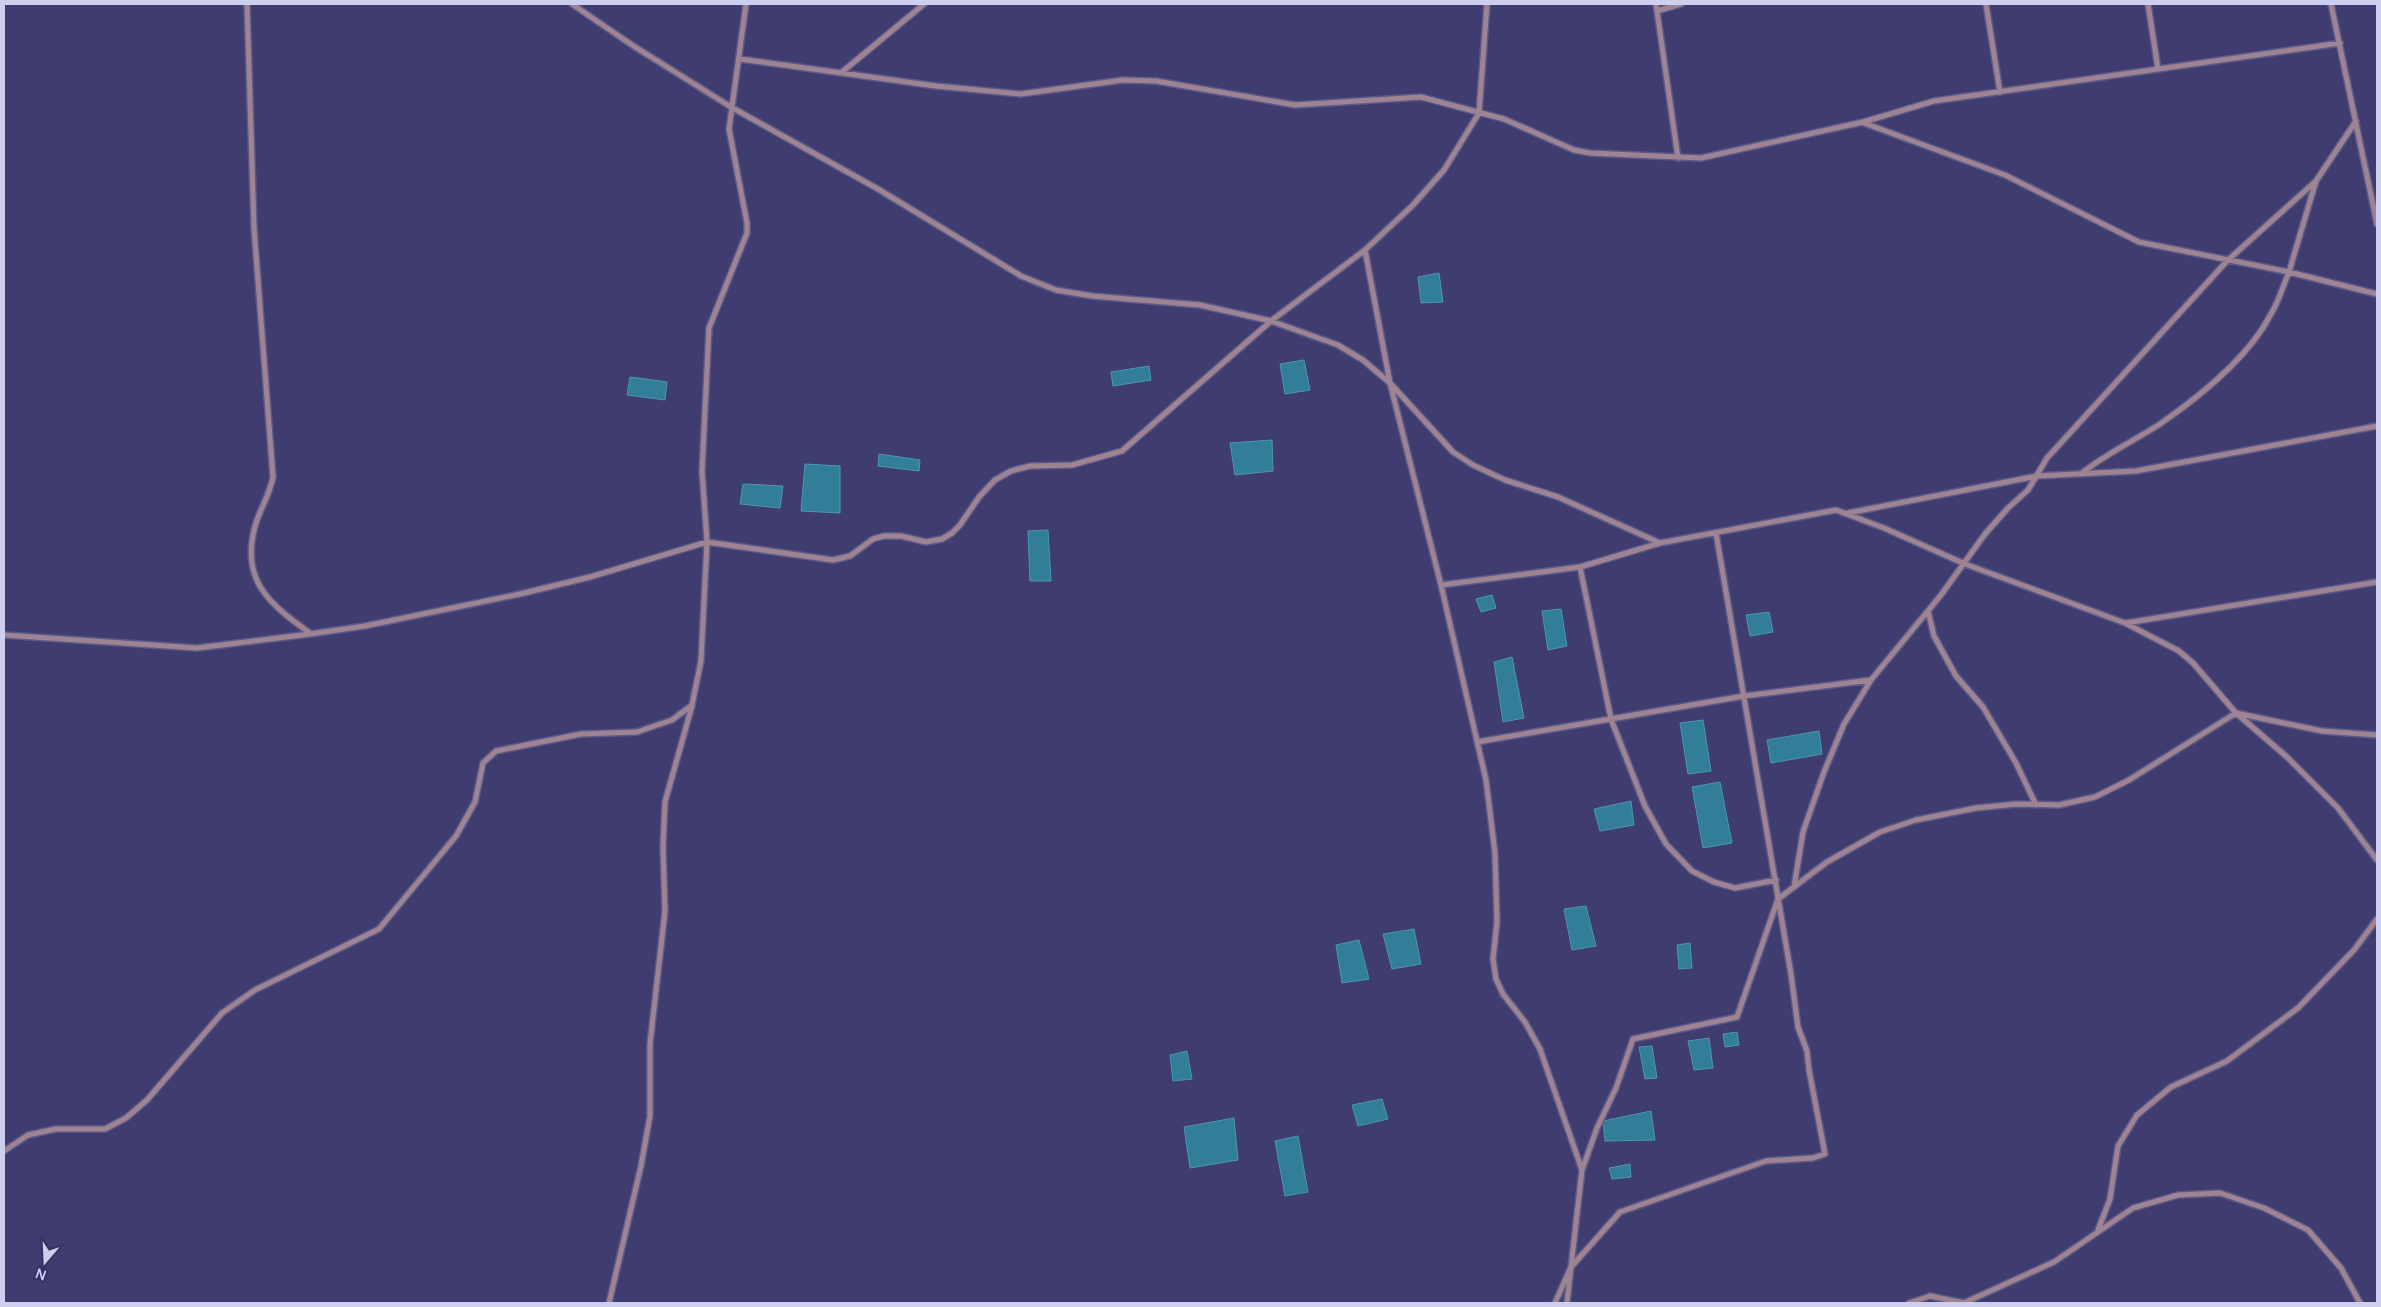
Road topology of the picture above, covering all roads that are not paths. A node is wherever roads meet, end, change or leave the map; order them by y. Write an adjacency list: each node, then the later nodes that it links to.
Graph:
1 (247, 4): 43 (street)
2 (572, 4): 17 (street)
3 (746, 4): 13 (street)
4 (924, 4): 15 (street)
5 (1487, 4): 18 (street)
6 (1656, 4): 11 (street)
7 (1681, 4): 11 (street)
8 (1986, 4): 16 (street)
9 (2148, 4): 14 (street)
10 (2331, 4): 12 (street)
11 (1657, 11): 21 (street)
12 (2340, 43): 14 (street); 19 (street)
13 (740, 60): 15 (street); 17 (street)
14 (2158, 69): 16 (street)
15 (842, 72): 18 (street)
16 (2000, 92): 20 (street)
17 (731, 107): 28 (street); 35 (street)
18 (1479, 113): 21 (street); 24 (street)
19 (2356, 121): 22 (street); 23 (street)
20 (1864, 122): 21 (street); 25 (street)
21 (1678, 158)
22 (2316, 181): 25 (street); 26 (street)
23 (2377, 224)
24 (1365, 250): 28 (street); 29 (street)
25 (2227, 261): 26 (street); 32 (street)
26 (2289, 272): 27 (street); 31 (street)
27 (2377, 294)
28 (1271, 321): 29 (street); 35 (street)
29 (1390, 383): 36 (street); 40 (street)
30 (2377, 426): 31 (street)
31 (2082, 473): 32 (street)
32 (2037, 476): 33 (street); 37 (street)
33 (1847, 513): 34 (street); 37 (street)
34 (1716, 533): 36 (street); 46 (street)
35 (708, 542): 43 (street); 47 (street)
36 (1660, 543): 38 (street)
37 (1965, 564): 41 (street); 42 (street)
38 (1580, 567): 40 (street); 49 (street)
39 (2377, 582): 42 (street)
40 (1441, 586): 51 (street)
41 (1928, 611): 45 (street); 52 (street)
42 (2125, 623): 48 (street)
43 (310, 634): 44 (street)
44 (4, 635)
45 (1871, 680): 46 (street); 55 (street)
46 (1744, 696): 49 (street); 54 (street)
47 (692, 706): 58 (street); 62 (street)
48 (2236, 713): 50 (street); 52 (street); 53 (street)
49 (1612, 719): 51 (street); 54 (street)
50 (2377, 735)
51 (1477, 742): 59 (street)
52 (2036, 805): 55 (street)
53 (2377, 860)
54 (1776, 880): 56 (street)
55 (1794, 887): 56 (street)
56 (1778, 899): 59 (street); 61 (street)
57 (2377, 919): 60 (street)
58 (4, 1151)
59 (1582, 1170): 61 (street)
60 (2098, 1230): 65 (street); 66 (street)
61 (1571, 1267): 63 (street); 64 (street)
62 (609, 1303)
63 (1555, 1303)
64 (1567, 1303)
65 (1909, 1303)
66 (2360, 1303)

